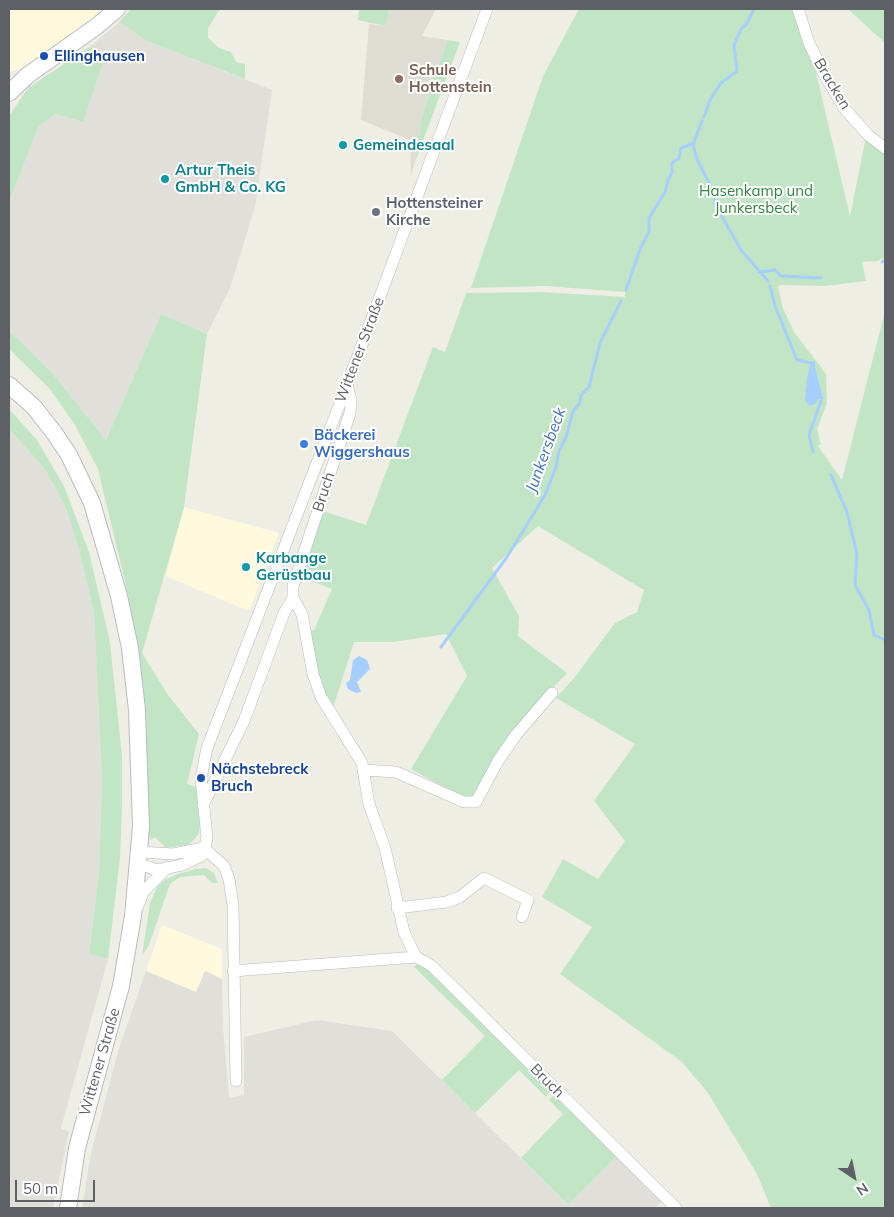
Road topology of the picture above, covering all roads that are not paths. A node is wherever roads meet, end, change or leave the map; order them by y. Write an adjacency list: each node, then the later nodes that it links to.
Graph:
1 (117, 9): 4 (main road)
2 (487, 9): 7 (street, Wittener Straße)
3 (798, 9): 5 (street, Bracken)
4 (9, 93)
5 (885, 148)
6 (9, 385): 13 (main road)
7 (347, 385): 8 (street, Bruch); 11 (street, Wittener Straße)
8 (293, 598): 10 (street, Bruch); 11 (street, Bruch)
9 (552, 693): 10 (street)
10 (364, 770): 15 (street, Bruch)
11 (203, 805): 12 (street, Wittener Straße)
12 (204, 848): 13 (street); 14 (street, Wittener Straße); 19 (street)
13 (138, 855): 14 (street, Wittener Straße); 16 (main road, Wittener Straße)
14 (168, 867): 16 (street, Wittener Straße)
15 (398, 908): 17 (street); 18 (street, Bruch)
16 (133, 916): 21 (main road, Wittener Straße)
17 (522, 917)
18 (416, 956): 19 (street); 22 (street, Bruch)
19 (232, 971): 20 (street)
20 (236, 1081)
21 (68, 1208)
22 (676, 1208)

